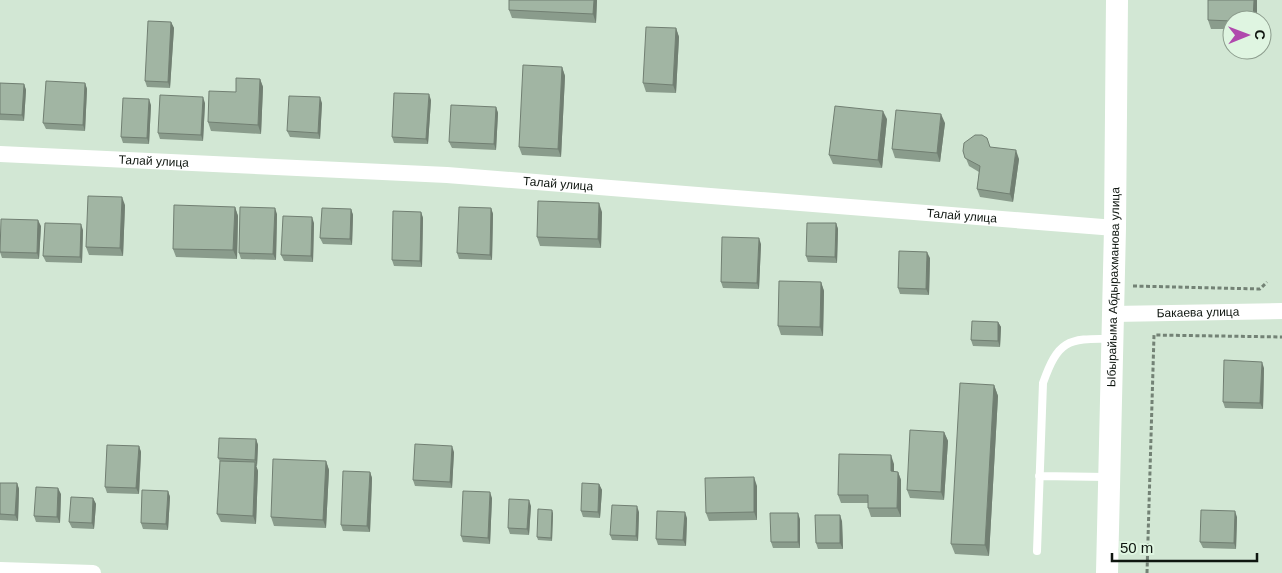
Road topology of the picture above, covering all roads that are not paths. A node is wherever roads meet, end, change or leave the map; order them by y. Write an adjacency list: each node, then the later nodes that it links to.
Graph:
1 (1117, 0): 3 (street, Ыбырайыма Абдырахманова улица)
2 (0, 154): 3 (street, Талай улица)
3 (1115, 228): 5 (street, Ыбырайыма Абдырахманова улица)
4 (1282, 311): 5 (street, Бакаева улица)
5 (1113, 314): 6 (street, Ыбырайыма Абдырахманова улица)
6 (1112, 339): 7 (lane); 8 (street, Ыбырайыма Абдырахманова улица)
7 (1039, 476): 8 (lane); 9 (lane)
8 (1109, 477): 12 (street, Ыбырайыма Абдырахманова улица)
9 (1037, 551)
10 (0, 570): 11 (street)
11 (93, 573)
12 (1107, 573)

